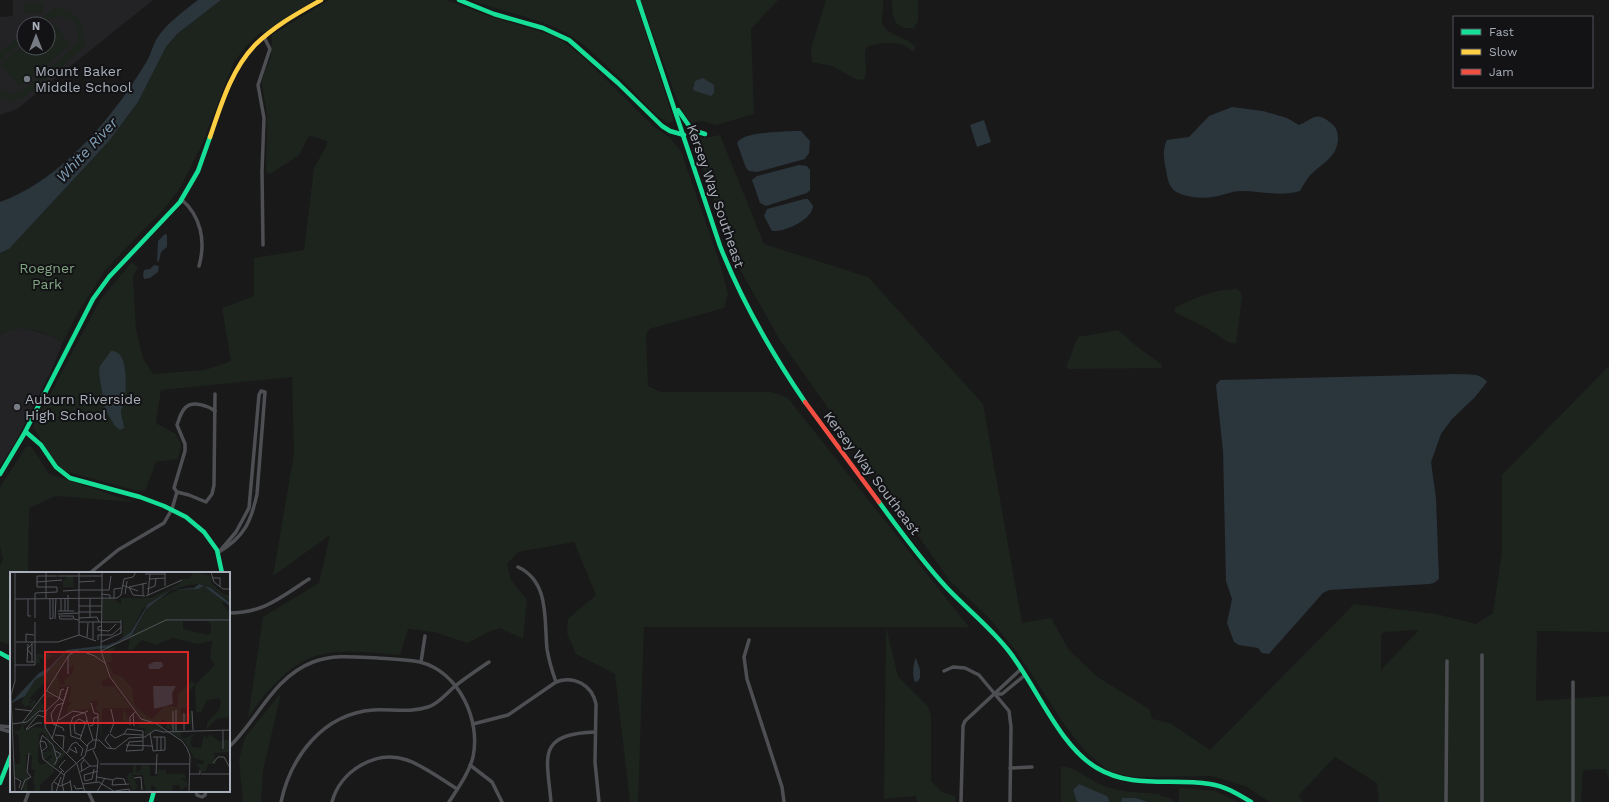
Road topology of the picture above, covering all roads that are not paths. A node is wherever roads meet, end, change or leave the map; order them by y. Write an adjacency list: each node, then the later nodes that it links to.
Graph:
1 (321, 0): 4 (street)
2 (459, 0): 7 (street)
3 (638, 0): 5 (street, Kersey Way Southeast)
4 (264, 37): 8 (street); 9 (street)
5 (673, 102): 6 (street); 7 (street, Kersey Way Southeast)
6 (705, 134)
7 (684, 135): 31 (street, Kersey Way Southeast)
8 (181, 199): 10 (street); 13 (street)
9 (264, 245)
10 (199, 266)
11 (215, 394): 12 (street)
12 (215, 411): 15 (street); 15 (street)
13 (26, 432): 14 (street); 16 (street)
14 (0, 474)
15 (177, 492): 16 (street)
16 (172, 510): 17 (street); 19 (street)
17 (219, 552): 17 (street); 20 (street)
18 (518, 567): 34 (street)
19 (91, 572)
20 (222, 572)
21 (309, 579): 22 (street)
22 (230, 613)
23 (425, 636): 29 (street)
24 (749, 640): 67 (street)
25 (0, 653): 27 (street)
26 (1482, 655): 72 (street)
27 (10, 658)
28 (1447, 661): 71 (street)
29 (420, 662): 36 (street); 44 (street)
30 (488, 662): 36 (street)
31 (1021, 669): 33 (street, Kersey Way Southeast); 37 (street)
32 (944, 671): 37 (street)
33 (1025, 675): 37 (street); 70 (street, Kersey Way Southeast)
34 (556, 682): 38 (street); 43 (street)
35 (1573, 682): 73 (street)
36 (455, 686): 38 (street); 61 (street)
37 (996, 694): 48 (street); 68 (street)
38 (474, 724): 46 (street)
39 (0, 726): 40 (street)
40 (10, 727)
41 (0, 729): 42 (street)
42 (10, 732)
43 (595, 732): 65 (street); 66 (street)
44 (230, 746)
45 (10, 758): 49 (street)
46 (470, 765): 50 (street); 64 (street)
47 (1032, 767): 48 (street)
48 (1010, 768): 69 (street)
49 (0, 783)
50 (457, 789): 62 (street); 63 (street)
51 (29, 792): 57 (street)
52 (88, 792): 56 (street)
53 (154, 792): 60 (street)
54 (196, 792): 55 (street)
55 (206, 792)
56 (90, 797): 58 (street); 59 (street)
57 (25, 802)
58 (87, 802)
59 (93, 802)
60 (151, 802)
61 (282, 802)
62 (332, 802)
63 (449, 802)
64 (502, 802)
65 (551, 802)
66 (599, 802)
67 (784, 802)
68 (961, 802)
69 (1010, 802)
70 (1251, 802)
71 (1446, 802)
72 (1482, 802)
73 (1573, 802)

